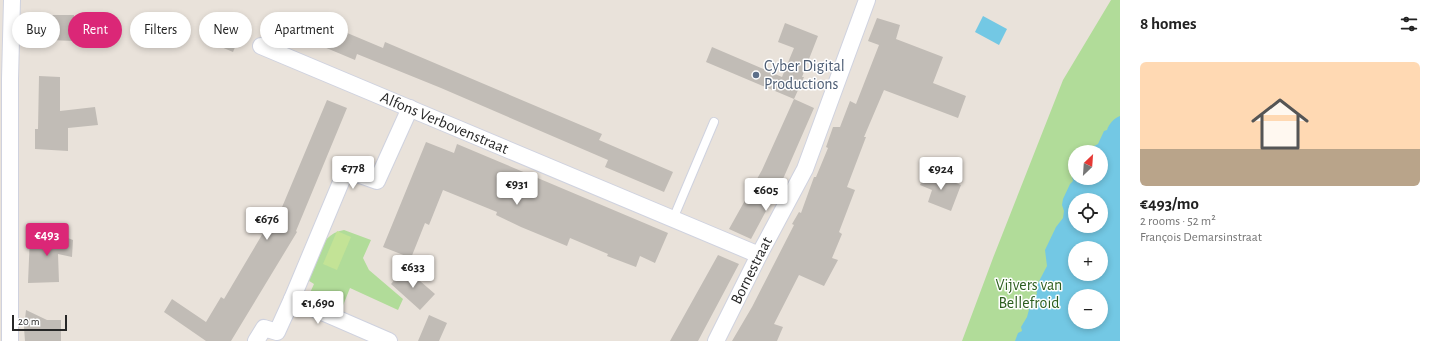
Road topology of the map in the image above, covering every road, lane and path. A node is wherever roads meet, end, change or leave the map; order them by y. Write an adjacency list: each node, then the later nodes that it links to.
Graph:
1 (12, 0): 9 (street)
2 (868, 0): 7 (street, Bornestraat)
3 (266, 48): 4 (street, Alfons Verbovenstraat)
4 (410, 108): 6 (street, Alfons Verbovenstraat); 8 (street)
5 (714, 122): 6 (lane)
6 (673, 219): 7 (street, Alfons Verbovenstraat)
7 (759, 255): 12 (street, Bornestraat)
8 (292, 299): 10 (street); 11 (street)
9 (10, 341)
10 (256, 341)
11 (389, 341)
12 (716, 341)

